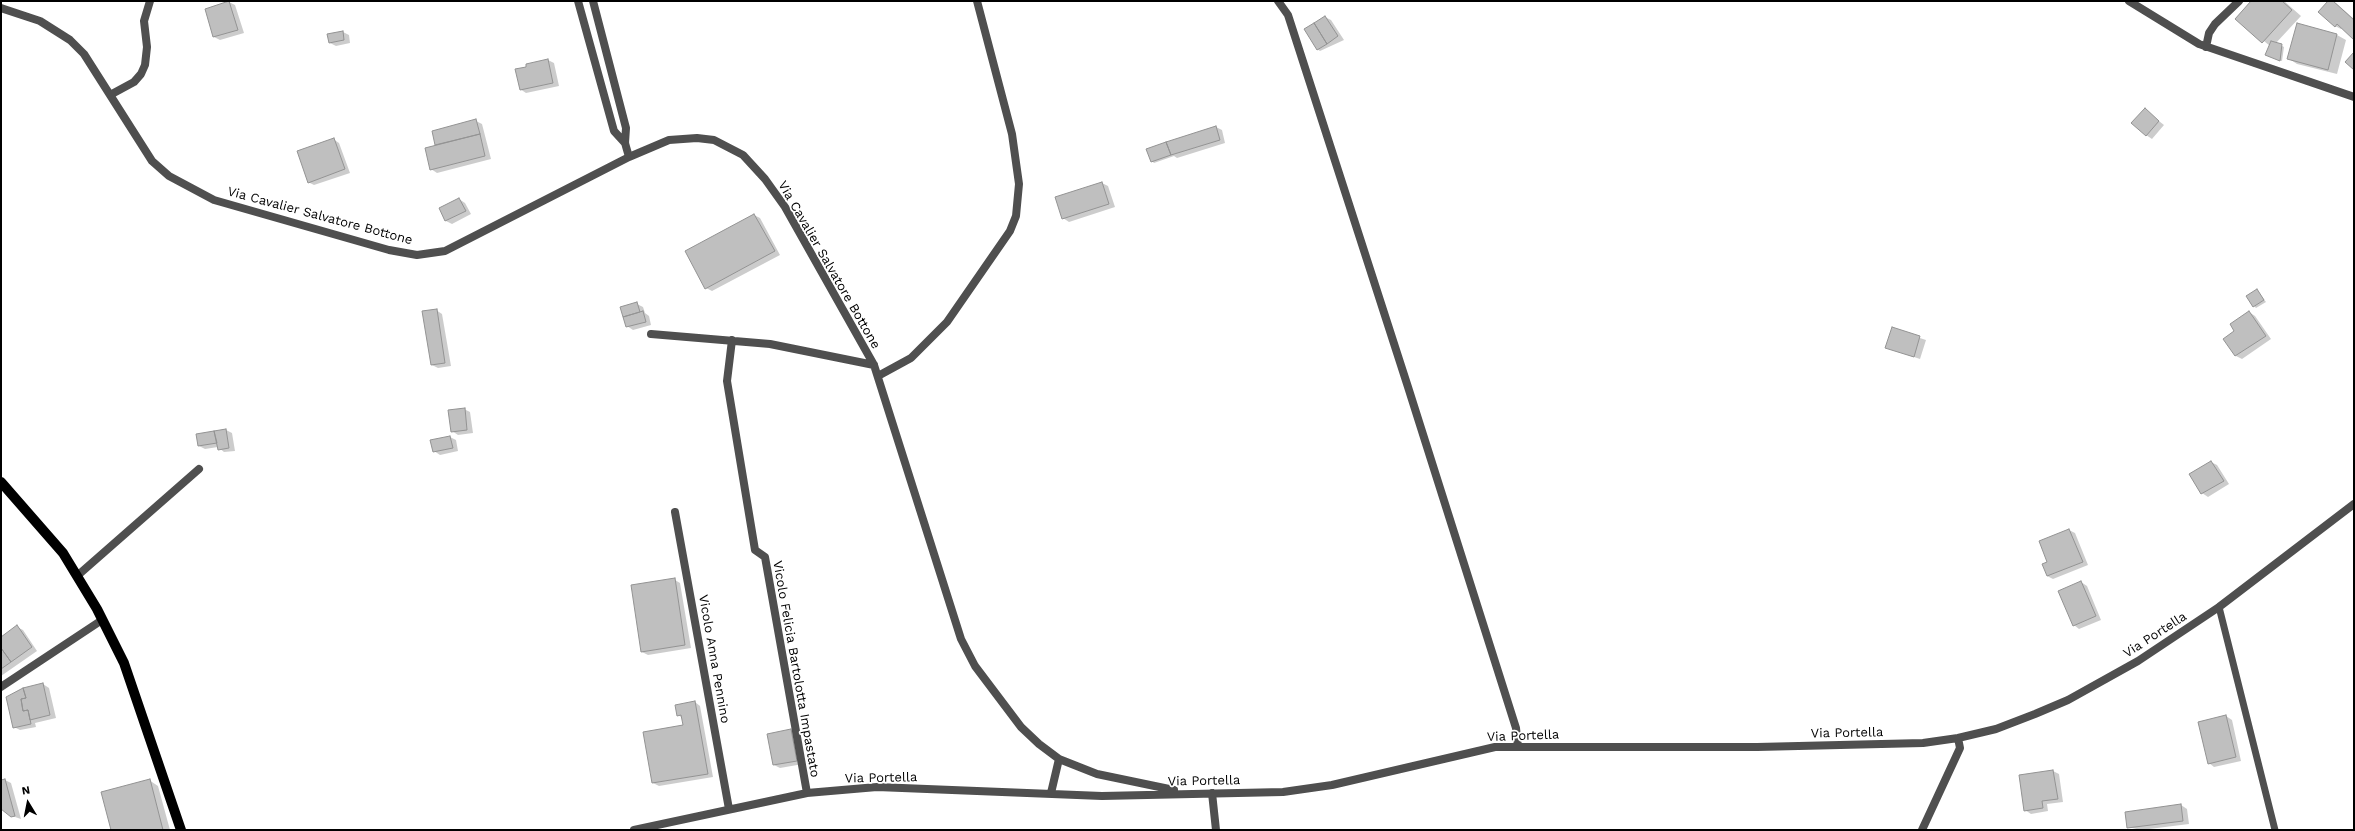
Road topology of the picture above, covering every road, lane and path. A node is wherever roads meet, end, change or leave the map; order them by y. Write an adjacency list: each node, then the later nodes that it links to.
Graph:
1 (150, 1): 10 (street)
2 (578, 1): 12 (street)
3 (593, 1): 12 (street)
4 (977, 1): 17 (street)
5 (1278, 1): 27 (street)
6 (2129, 1): 9 (street)
7 (2239, 1): 9 (street)
8 (1, 8): 10 (street, Via Cavalier Salvatore Bottone)
9 (2206, 46): 11 (street)
10 (110, 94): 13 (street, Via Cavalier Salvatore Bottone)
11 (2354, 97)
12 (625, 143): 13 (street)
13 (629, 158): 16 (street, Via Cavalier Salvatore Bottone)
14 (651, 334): 15 (street)
15 (732, 340): 16 (street); 29 (street, Vicolo Felicia Bartolotta Impastato)
16 (874, 365): 17 (street, Via Cavalier Salvatore Bottone)
17 (878, 376): 28 (street, Via Cavalier Salvatore Bottone)
18 (200, 469): 22 (street)
19 (1, 482): 22 (main road)
20 (2354, 504): 23 (street, Via Portella)
21 (674, 512): 33 (street, Vicolo Anna Pennino)
22 (77, 576): 24 (main road)
23 (2219, 608): 26 (street, Via Portella); 38 (lane)
24 (102, 620): 25 (street); 34 (main road)
25 (1, 687)
26 (1958, 738): 27 (street, Via Portella); 37 (street)
27 (1518, 747): 32 (street, Via Portella)
28 (1059, 759): 30 (street); 31 (street, Via Cavalier Salvatore Bottone)
29 (806, 793): 30 (street, Via Portella); 33 (street, Via Portella)
30 (1051, 793): 31 (street, Via Portella)
31 (1192, 793): 32 (street, Via Portella)
32 (1212, 793): 36 (street)
33 (729, 810): 35 (street, Via Portella)
34 (181, 830)
35 (634, 830)
36 (1216, 830)
37 (1922, 830)
38 (2275, 830)

